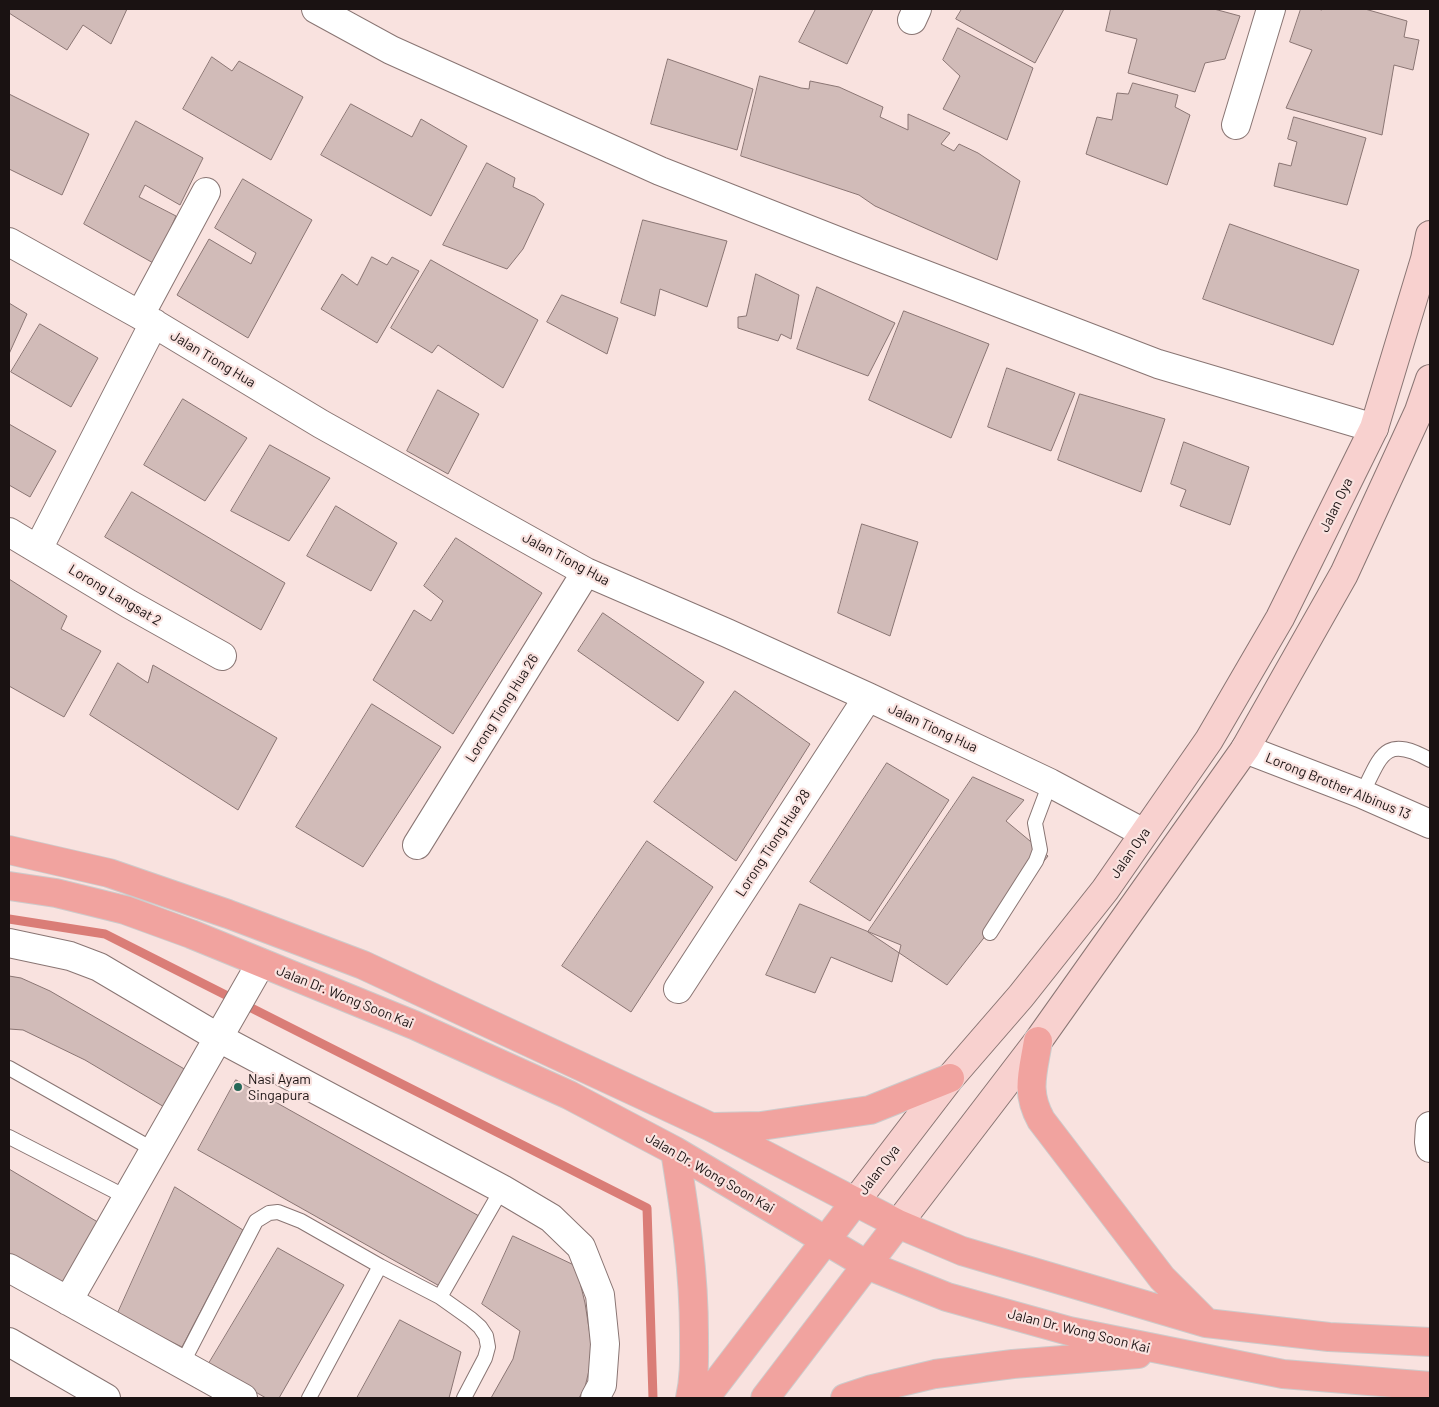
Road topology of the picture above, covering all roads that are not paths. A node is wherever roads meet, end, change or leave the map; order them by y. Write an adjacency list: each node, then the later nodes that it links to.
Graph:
1 (316, 9): 10 (street)
2 (1271, 9): 3 (street)
3 (1236, 125)
4 (206, 192): 7 (street)
5 (1430, 235): 10 (main road, Jalan Oya)
6 (9, 242): 7 (street, Jalan Tiong Hua)
7 (147, 319): 12 (street); 13 (street, Jalan Tiong Hua)
8 (1430, 380): 9 (main road)
9 (1425, 412): 16 (main road)
10 (1374, 428): 21 (main road, Jalan Oya)
11 (9, 532): 12 (street, Lorong Langsat 2)
12 (38, 549): 14 (street, Lorong Langsat 2)
13 (586, 572): 15 (street, Jalan Tiong Hua); 22 (street, Lorong Tiong Hua 26)
14 (222, 656)
15 (868, 697): 18 (street, Jalan Tiong Hua); 28 (street, Lorong Tiong Hua 28)
16 (1245, 750): 19 (street, Lorong Brother Albinus 13); 30 (main road)
17 (1430, 760): 19 (lane)
18 (1050, 783): 21 (street, Jalan Tiong Hua); 25 (lane)
19 (1362, 794): 20 (street, Lorong Brother Albinus 13)
20 (1430, 824)
21 (1144, 833): 32 (main road, Jalan Oya)
22 (417, 845)
23 (9, 850): 34 (main road)
24 (9, 886): 27 (main road, Jalan Dr. Wong Soon Kai)
25 (990, 933)
26 (9, 943): 29 (street)
27 (261, 964): 29 (street); 38 (main road, Jalan Dr. Wong Soon Kai)
28 (678, 989)
29 (224, 1029): 37 (street); 39 (street)
30 (1038, 1041): 42 (main road); 49 (main road)
31 (9, 1068): 37 (lane)
32 (950, 1078): 34 (main road); 41 (main road, Jalan Oya)
33 (1430, 1126): 36 (street)
34 (711, 1127): 41 (main road)
35 (9, 1137): 40 (lane)
36 (1430, 1148)
37 (154, 1150): 40 (street)
38 (675, 1150): 43 (main road, Jalan Dr. Wong Soon Kai); 60 (main road)
39 (502, 1189): 47 (lane); 59 (street)
40 (128, 1198): 48 (street)
41 (856, 1202): 42 (main road); 43 (main road, Jalan Oya)
42 (898, 1224): 44 (main road); 49 (main road)
43 (826, 1240): 44 (main road, Jalan Dr. Wong Soon Kai); 61 (main road, Jalan Oya)
44 (867, 1265): 52 (main road, Jalan Dr. Wong Soon Kai); 62 (main road)
45 (380, 1266): 47 (lane); 53 (lane); 57 (lane)
46 (9, 1268): 48 (street)
47 (440, 1297): 58 (lane)
48 (68, 1301): 53 (street)
49 (1206, 1323): 51 (main road)
50 (9, 1342): 55 (street)
51 (1430, 1342)
52 (1167, 1352): 54 (main road, Jalan Dr. Wong Soon Kai); 63 (main road)
53 (182, 1364): 56 (street)
54 (1430, 1386)
55 (106, 1398)
56 (243, 1398)
57 (309, 1398)
58 (464, 1398)
59 (595, 1398)
60 (690, 1398)
61 (706, 1398)
62 (765, 1398)
63 (846, 1398)

